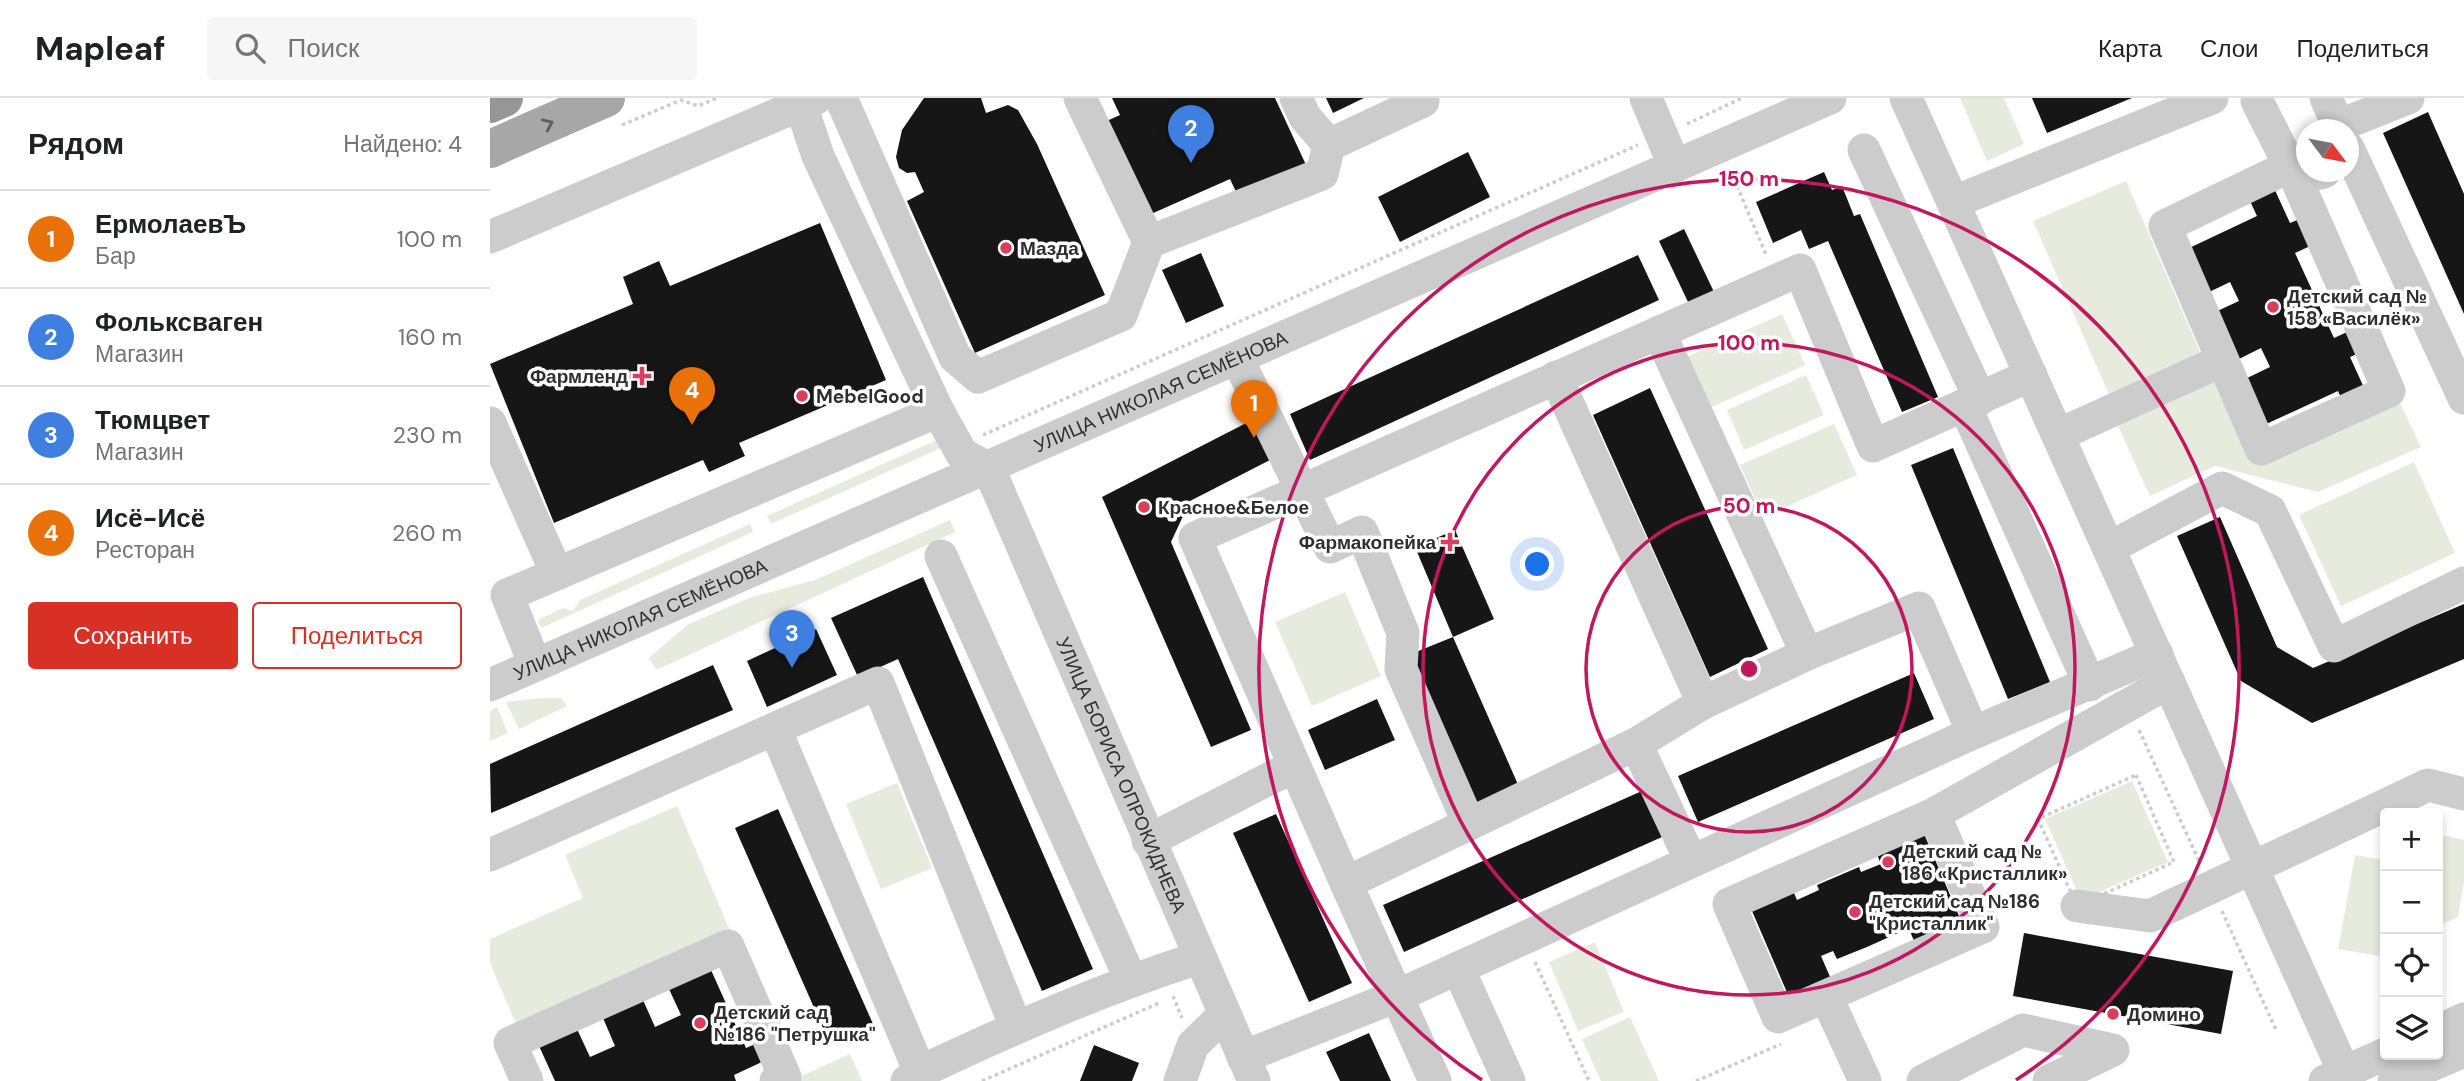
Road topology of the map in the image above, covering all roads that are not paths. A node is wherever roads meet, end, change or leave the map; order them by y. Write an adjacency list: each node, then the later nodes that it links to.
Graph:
1 (503, 98): 13 (highway)
2 (841, 98): 26 (street)
3 (1080, 98): 26 (street)
4 (1296, 98): 16 (street)
5 (1422, 98): 16 (street)
6 (1830, 98): 20 (street, УЛИЦА НИКОЛАЯ СЕМЁНОВА)
7 (1906, 98): 24 (street)
8 (2212, 98): 24 (street)
9 (2408, 98): 15 (street)
10 (806, 100): 25 (street); 34 (street)
11 (1652, 100): 20 (street)
12 (2257, 101): 19 (street)
13 (490, 104)
14 (611, 113): 17 (main road, one-way to 14)
15 (2359, 128)
16 (1329, 145): 26 (street)
17 (490, 149)
18 (1864, 150): 33 (street)
19 (2296, 161)
20 (1675, 167): 28 (street, УЛИЦА НИКОЛАЯ СЕМЁНОВА)
21 (2359, 172): 32 (street)
22 (2296, 175): 29 (street)
23 (2307, 182): 29 (street)
24 (1954, 202): 30 (street)
25 (490, 237)
26 (1149, 242)
27 (1659, 332): 31 (street); 33 (street); 43 (street)
28 (1238, 360): 37 (street, УЛИЦА НИКОЛАЯ СЕМЁНОВА); 38 (street)
29 (2221, 361): 36 (street)
30 (2031, 374): 33 (street); 36 (street)
31 (1556, 377): 38 (street); 48 (street)
32 (2464, 398)
33 (1972, 403): 47 (street)
34 (938, 411): 37 (street); 41 (street)
35 (490, 423): 41 (street)
36 (2058, 435): 39 (street)
37 (989, 469): 44 (street, УЛИЦА НИКОЛАЯ СЕМЁНОВА); 56 (street, УЛИЦА БОРИСА ОПРОКИДНЕВА)
38 (1302, 490): 52 (street); 55 (street)
39 (2109, 548): 42 (street); 45 (street)
40 (941, 556): 64 (street)
41 (557, 574): 44 (street)
42 (2464, 583)
43 (1808, 654): 48 (street); 50 (street)
44 (535, 665): 46 (street, УЛИЦА НИКОЛАЯ СЕМЁНОВА)
45 (2163, 668): 47 (street); 54 (street); 59 (street)
46 (490, 685)
47 (2090, 685): 50 (street)
48 (1703, 703): 51 (street)
49 (775, 729): 57 (street); 69 (street); 75 (street)
50 (1973, 733): 58 (street)
51 (1636, 744): 55 (street); 58 (street)
52 (1294, 766): 56 (street); 60 (street)
53 (2464, 794): 59 (street)
54 (1934, 814): 66 (street); 66 (street)
55 (1469, 824): 60 (street)
56 (1149, 841): 62 (street, УЛИЦА БОРИСА ОПРОКИДНЕВА)
57 (494, 844)
58 (1691, 861): 63 (street)
59 (2251, 866): 61 (street); 76 (street)
60 (1346, 883): 65 (street)
61 (2077, 906)
62 (1198, 958): 64 (street); 67 (street, УЛИЦА БОРИСА ОПРОКИДНЕВА)
63 (1458, 968): 65 (street); 81 (street)
64 (1131, 980): 69 (street)
65 (1396, 996): 73 (street); 80 (street)
66 (1826, 996): 82 (street)
67 (1224, 1015): 73 (street, УЛИЦА БОРИСА ОПРОКИДНЕВА); 79 (street)
68 (2464, 1019): 70 (street)
69 (1016, 1027): 75 (street)
70 (2443, 1029)
71 (2464, 1051): 74 (street)
72 (2380, 1056): 76 (street)
73 (1248, 1069)
74 (2436, 1072): 85 (street)
75 (914, 1077)
76 (2335, 1077)
77 (527, 1081): 78 (street)
78 (776, 1081)
79 (1180, 1081)
80 (1435, 1081)
81 (1509, 1081)
82 (1865, 1081)
83 (1923, 1081): 84 (street)
84 (2049, 1081)
85 (2394, 1081)

